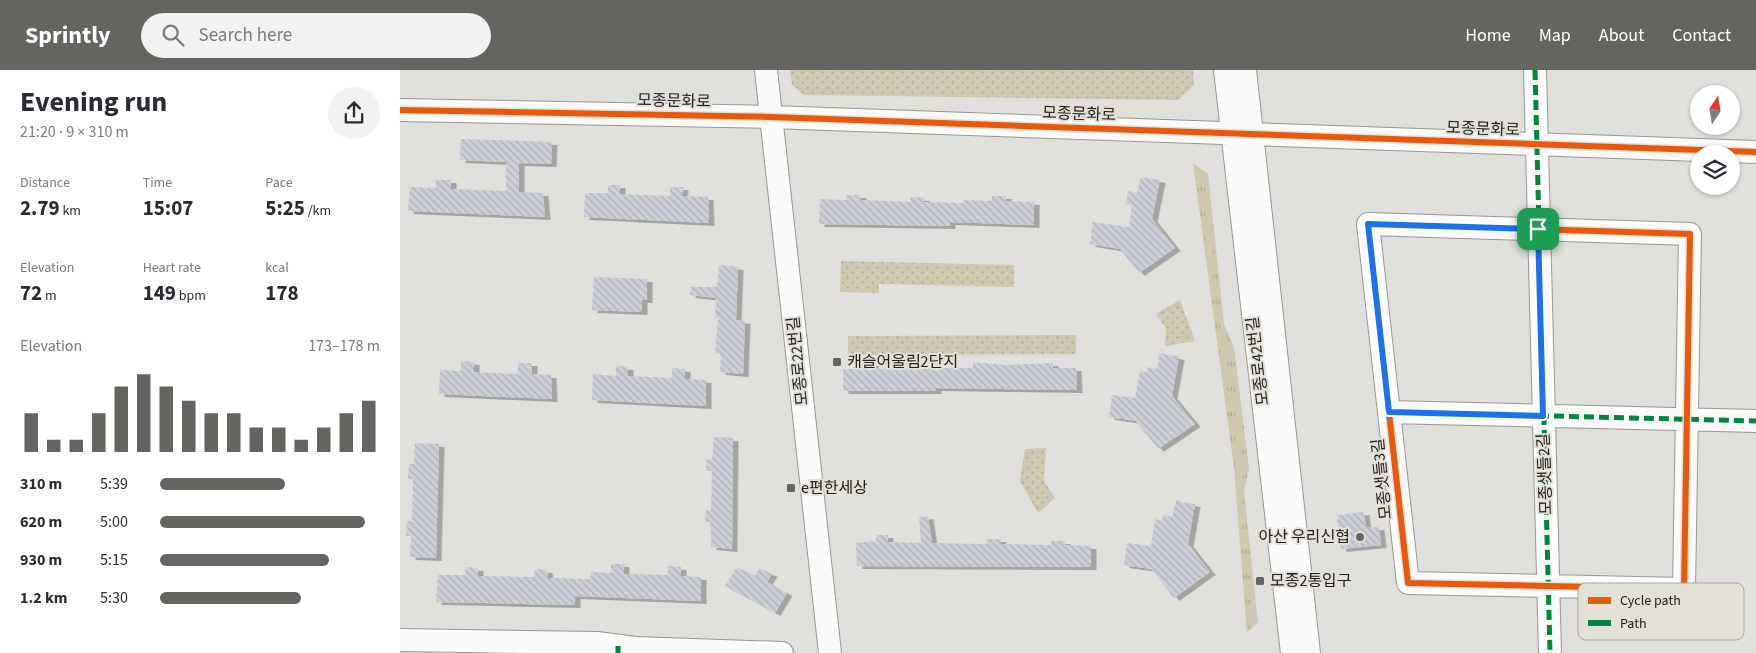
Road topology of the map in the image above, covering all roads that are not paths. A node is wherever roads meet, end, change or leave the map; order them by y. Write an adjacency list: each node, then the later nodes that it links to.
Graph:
1 (766, 70): 6 (street, 모종로22번길)
2 (1225, 70): 7 (street, 모종로42번길)
3 (1245, 70): 7 (street, 모종로42번길)
4 (1534, 70): 8 (street, 모종샛들2길)
5 (400, 110): 6 (street, 모종문화로)
6 (771, 117): 7 (street, 모종문화로); 21 (street, 모종로22번길)
7 (1241, 134): 8 (street, 모종문화로); 22 (street, 모종로42번길); 23 (street, 모종로42번길)
8 (1536, 145): 9 (street, 모종문화로); 10 (street, 모종샛들2길)
9 (1756, 152)
10 (1538, 229): 11 (street, 모종샛들3길); 12 (street, 모종샛들2길); 13 (street, 모종샛들3길)
11 (1389, 412): 12 (street); 16 (street, 모종샛들3길)
12 (1543, 416): 13 (street); 16 (street, 모종샛들2길)
13 (1687, 419): 14 (street); 15 (street, 모종샛들3길)
14 (1756, 421)
15 (1684, 583)
16 (1548, 586): 17 (street, 모종샛들3길); 24 (street, 모종샛들2길)
17 (1578, 587)
18 (400, 640): 19 (street)
19 (618, 649): 20 (street)
20 (782, 653)
21 (830, 653)
22 (1292, 653)
23 (1309, 653)
24 (1550, 653)

